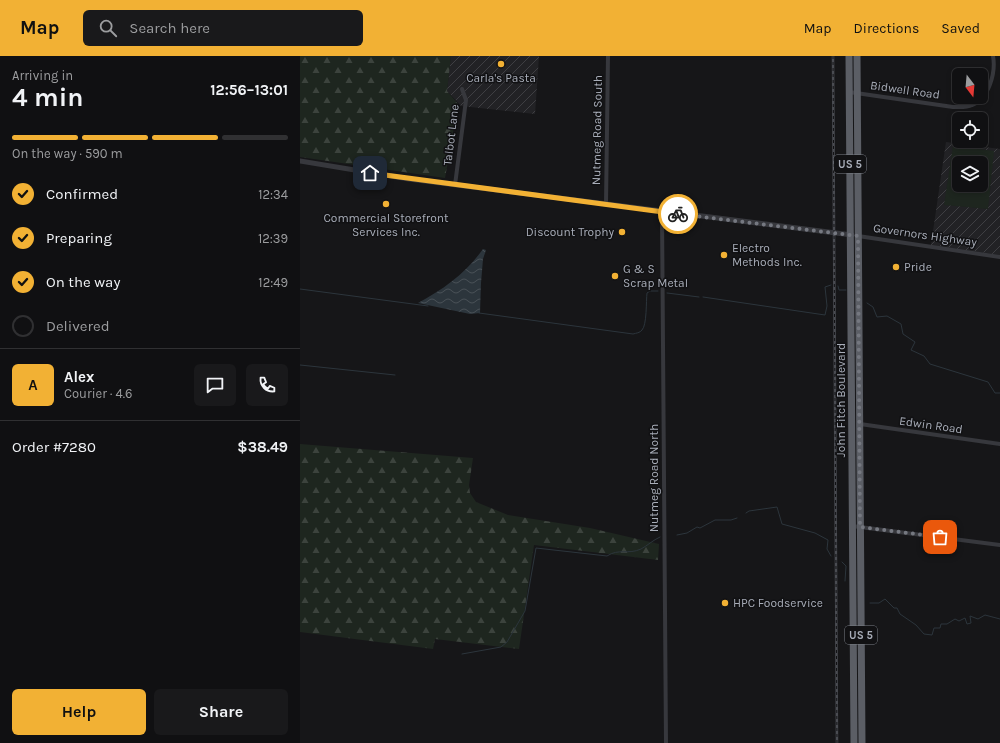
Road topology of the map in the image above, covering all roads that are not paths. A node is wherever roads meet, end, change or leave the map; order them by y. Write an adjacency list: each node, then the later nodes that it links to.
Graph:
1 (608, 56): 10 (street, Nutmeg Road South)
2 (849, 56): 6 (highway, John Fitch Boulevard / US 5)
3 (857, 56): 7 (highway, John Fitch Boulevard / US 5)
4 (994, 56): 7 (street, Bidwell Road)
5 (462, 89): 9 (street, Talbot Lane)
6 (850, 92): 7 (street, Bidwell Road); 12 (highway, John Fitch Boulevard / US 5)
7 (857, 93): 12 (highway, John Fitch Boulevard / US 5)
8 (300, 161): 9 (street, Governors Highway)
9 (455, 185): 10 (street, Governors Highway)
10 (606, 204): 11 (street, Governors Highway)
11 (662, 212): 12 (street, Governors Highway); 19 (street, Nutmeg Road North)
12 (854, 236): 13 (street, Governors Highway); 14 (highway, John Fitch Boulevard / US 5); 16 (highway, John Fitch Boulevard / US 5)
13 (1000, 256)
14 (860, 424): 15 (street, Edwin Road); 17 (highway, John Fitch Boulevard / US 5)
15 (1000, 444)
16 (852, 526): 17 (street); 20 (highway, John Fitch Boulevard / US 5)
17 (860, 527): 18 (street); 21 (highway, John Fitch Boulevard / US 5)
18 (1000, 545)
19 (666, 743)
20 (854, 743)
21 (862, 743)

